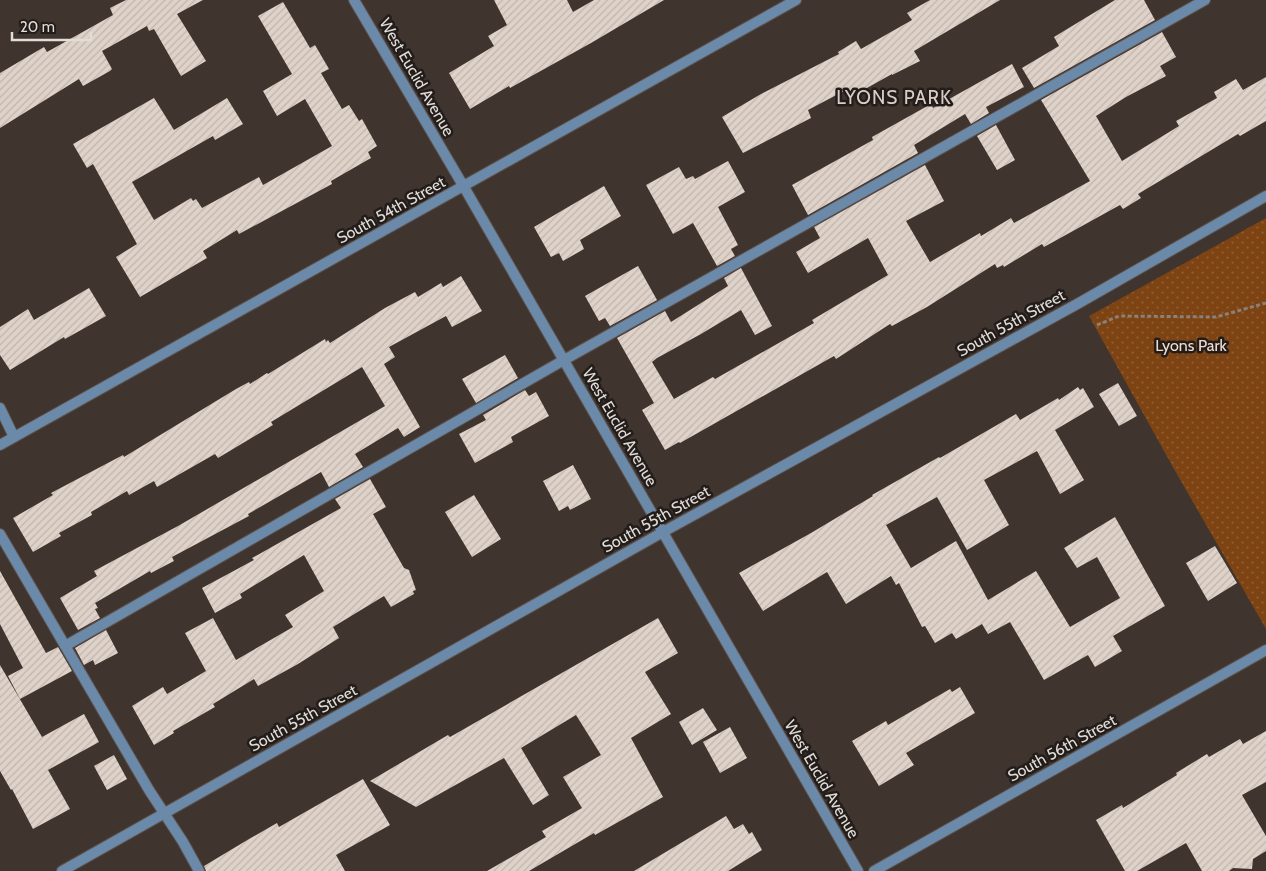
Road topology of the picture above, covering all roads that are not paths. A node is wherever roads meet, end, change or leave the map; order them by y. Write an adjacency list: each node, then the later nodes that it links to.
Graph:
1 (354, 0): 4 (street, West Euclid Avenue)
2 (796, 0): 4 (street, South 54th Street)
3 (1205, 0): 6 (street)
4 (464, 187): 6 (street, West Euclid Avenue); 8 (street, South 54th Street)
5 (1266, 196): 10 (street, South 55th Street)
6 (564, 360): 10 (street, West Euclid Avenue); 12 (street)
7 (0, 408): 8 (street)
8 (14, 437): 9 (street, South 54th Street)
9 (0, 445)
10 (663, 532): 14 (street, South 55th Street); 17 (street, West Euclid Avenue)
11 (0, 534): 12 (street)
12 (65, 646): 14 (street)
13 (1266, 650): 18 (street, South 56th Street)
14 (165, 814): 15 (street, South 55th Street); 16 (street)
15 (62, 871)
16 (200, 871)
17 (858, 871)
18 (874, 871)

